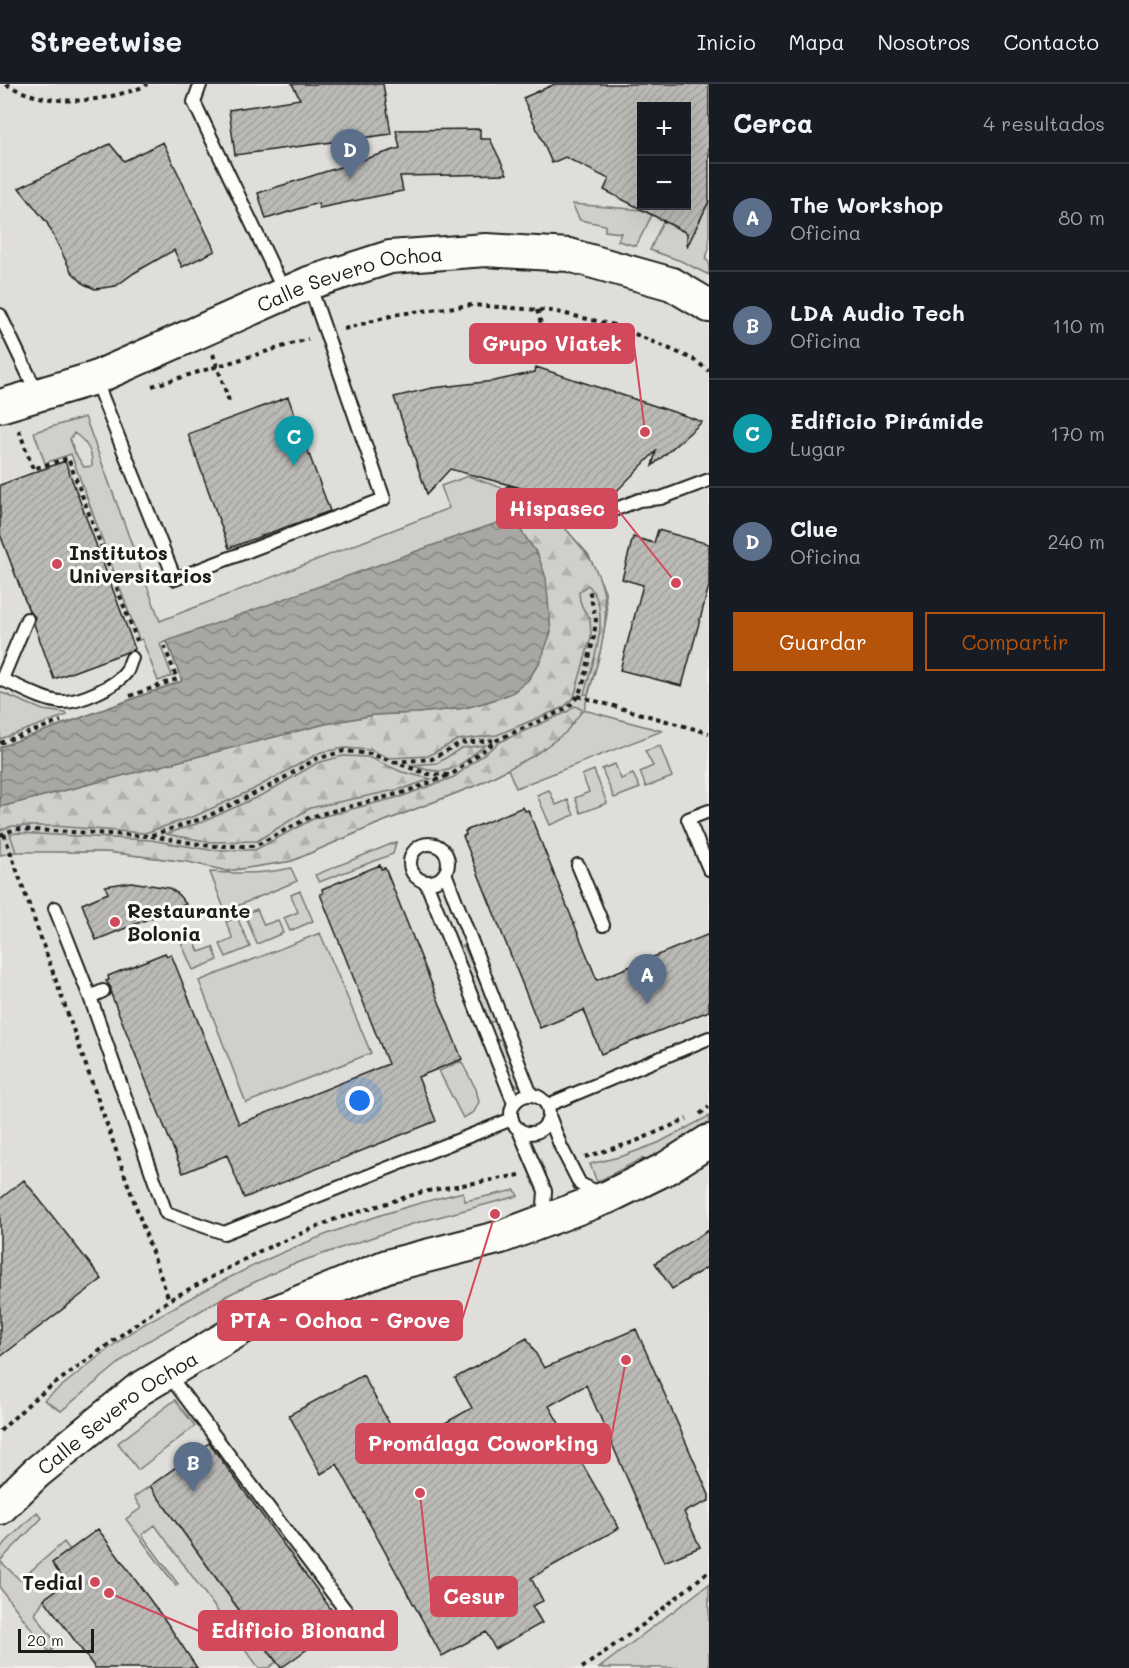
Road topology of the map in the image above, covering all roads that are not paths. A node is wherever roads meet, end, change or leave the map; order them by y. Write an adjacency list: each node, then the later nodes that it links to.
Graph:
1 (200, 84): 2 (lane)
2 (297, 289): 3 (street, Calle Severo Ochoa); 5 (street, Calle Severo Ochoa); 5 (lane)
3 (709, 306)
4 (0, 315): 6 (lane)
5 (95, 378): 6 (street, Calle Severo Ochoa)
6 (38, 396): 7 (street, Calle Severo Ochoa)
7 (9, 423)
8 (709, 480): 9 (lane)
9 (510, 493)
10 (27, 619): 12 (lane)
11 (132, 658): 12 (lane)
12 (1, 679)
13 (709, 811): 15 (lane)
14 (578, 865): 19 (lane)
15 (709, 869)
16 (445, 873): 17 (lane); 17 (lane); 23 (lane)
17 (426, 882): 24 (lane)
18 (55, 908): 21 (lane)
19 (603, 925)
20 (103, 991): 21 (lane)
21 (90, 997): 26 (lane)
22 (709, 1038): 25 (lane)
23 (531, 1095): 24 (lane); 25 (lane)
24 (514, 1103): 26 (lane)
25 (548, 1110): 26 (lane); 28 (lane)
26 (515, 1124): 29 (lane)
27 (699, 1124): 28 (street, Calle Severo Ochoa)
28 (608, 1197): 29 (street, Calle Severo Ochoa)
29 (543, 1222): 30 (street, Calle Severo Ochoa)
30 (167, 1373): 31 (street, Calle Severo Ochoa); 32 (lane)
31 (0, 1508)
32 (349, 1615)

